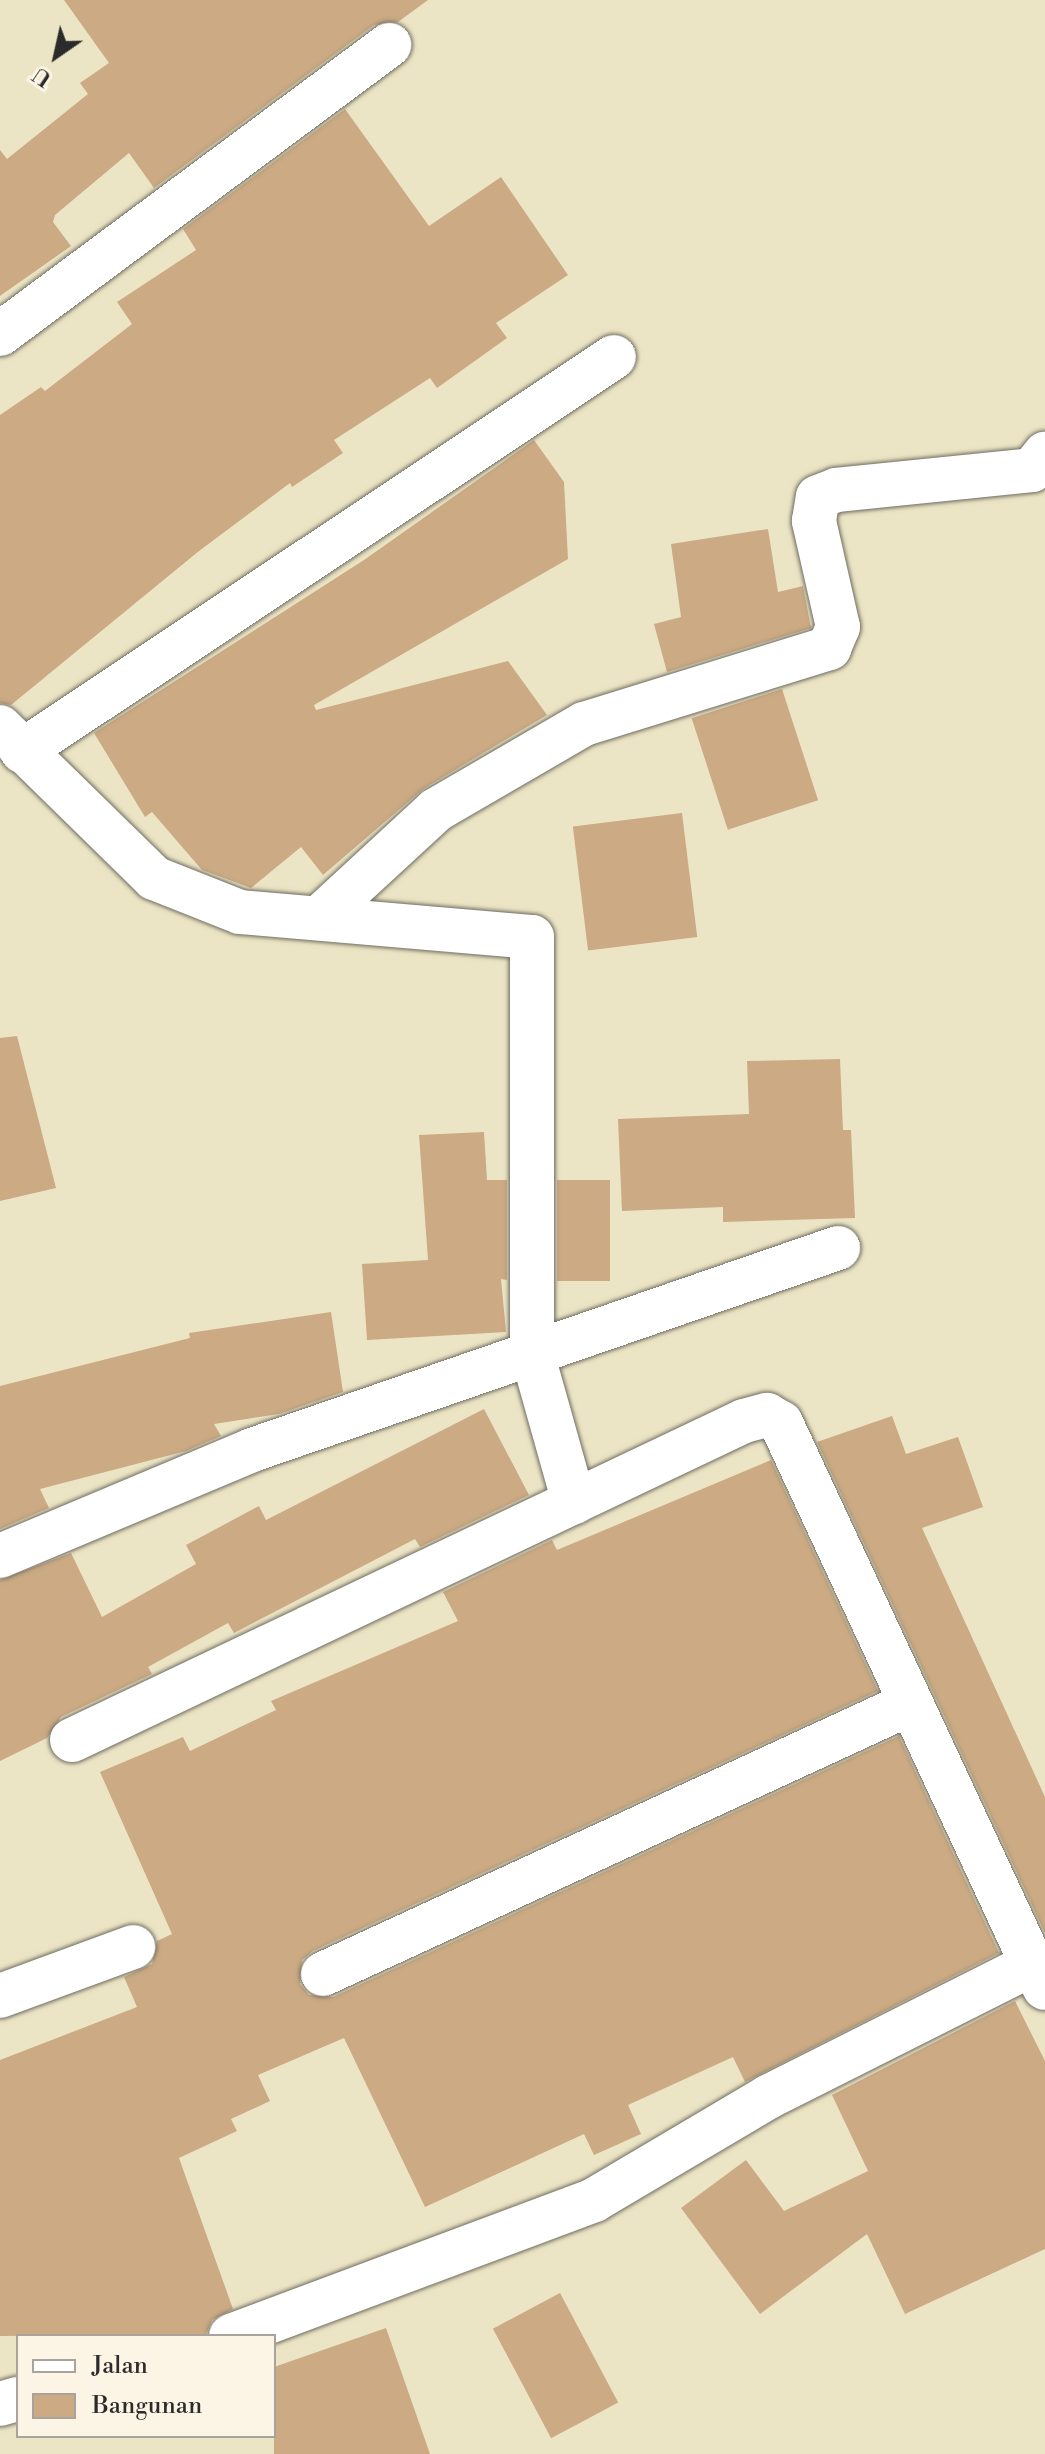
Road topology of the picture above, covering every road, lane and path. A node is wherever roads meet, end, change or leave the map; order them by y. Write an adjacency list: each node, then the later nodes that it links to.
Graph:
1 (389, 45): 2 (street)
2 (0, 334)
3 (614, 357): 5 (street)
4 (1045, 454): 6 (street)
5 (11, 739): 6 (street)
6 (319, 918): 8 (street)
7 (838, 1248): 8 (street)
8 (532, 1353): 9 (street); 10 (street)
9 (574, 1502): 11 (street); 12 (street)
10 (0, 1556)
11 (911, 1703): 14 (street); 15 (street)
12 (72, 1740)
13 (133, 1947): 16 (street)
14 (323, 1974)
15 (1038, 1976): 17 (street)
16 (0, 1996)
17 (236, 2334)

